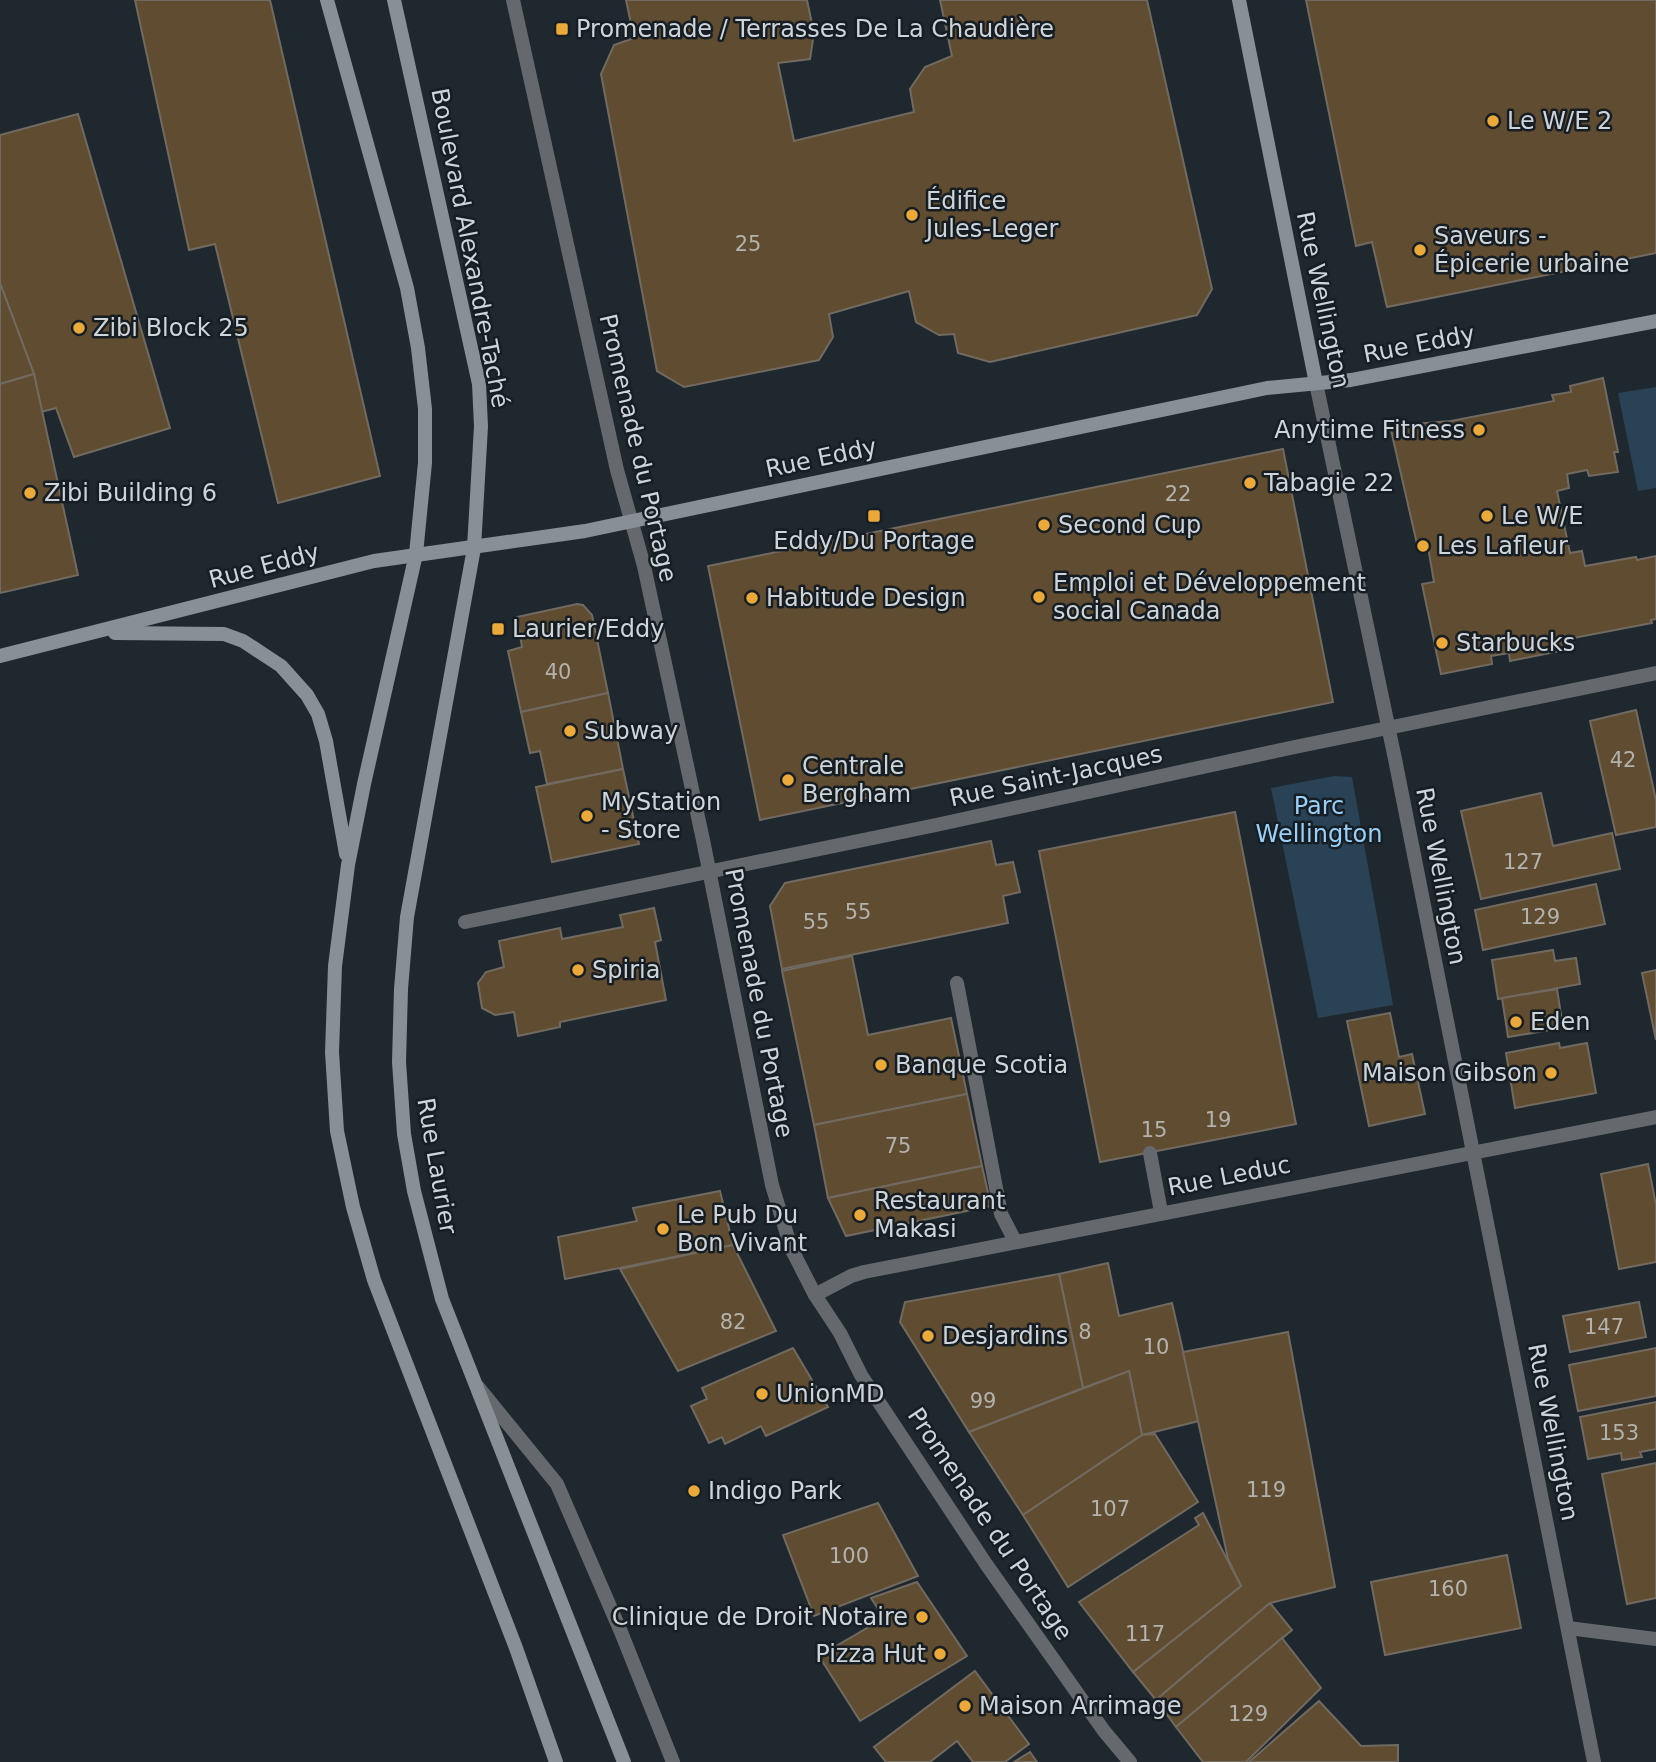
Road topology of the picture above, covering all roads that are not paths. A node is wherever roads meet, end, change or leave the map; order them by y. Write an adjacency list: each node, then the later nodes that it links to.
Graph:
1 (327, 0): 9 (main road)
2 (394, 0): 8 (main road, Boulevard Alexandre-Taché)
3 (513, 0): 7 (street, Promenade du Portage)
4 (1239, 0): 6 (main road, Rue Wellington)
5 (1656, 321): 6 (main road, Rue Eddy)
6 (1316, 383): 7 (main road, Rue Eddy); 13 (street, Rue Wellington)
7 (630, 521): 8 (main road, Rue Eddy); 15 (street, Promenade du Portage)
8 (474, 548): 9 (main road, Rue Eddy); 24 (main road, Rue Laurier)
9 (416, 554): 10 (main road, Rue Eddy); 14 (main road)
10 (93, 633): 11 (main road, Rue Eddy); 14 (main road)
11 (0, 656)
12 (1656, 673): 13 (street, Rue Saint-Jacques)
13 (1389, 729): 15 (street, Rue Saint-Jacques); 19 (street, Rue Wellington)
14 (348, 865): 27 (main road)
15 (710, 872): 16 (street, Rue Saint-Jacques); 23 (street, Promenade du Portage)
16 (466, 922)
17 (957, 983): 22 (street)
18 (1656, 1116): 19 (street, Rue Leduc)
19 (1472, 1151): 21 (street, Rue Leduc); 25 (street, Rue Wellington)
20 (1150, 1153): 21 (street)
21 (1161, 1212): 22 (street, Rue Leduc)
22 (1015, 1241): 23 (street, Rue Leduc)
23 (815, 1295): 30 (street, Promenade du Portage)
24 (477, 1385): 28 (main road, Rue Laurier); 29 (street)
25 (1568, 1628): 26 (street); 31 (street, Rue Wellington)
26 (1656, 1639)
27 (556, 1762)
28 (624, 1762)
29 (673, 1762)
30 (1130, 1762)
31 (1594, 1762)

